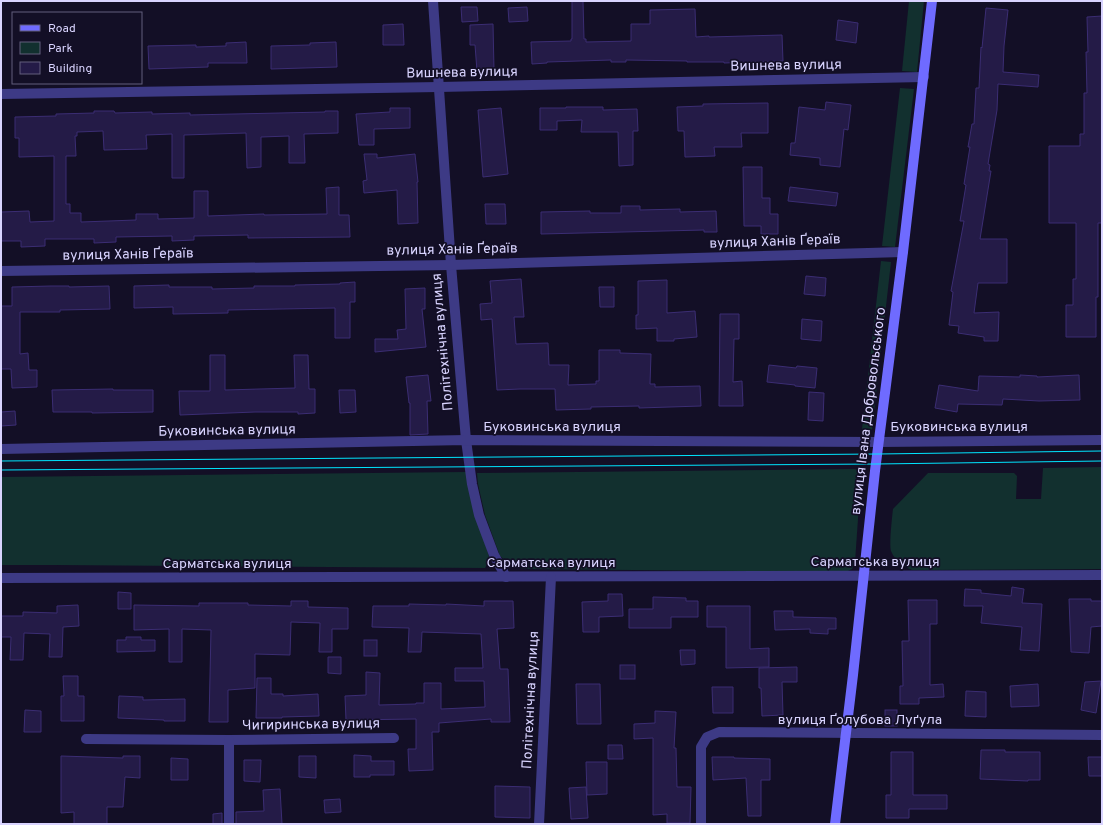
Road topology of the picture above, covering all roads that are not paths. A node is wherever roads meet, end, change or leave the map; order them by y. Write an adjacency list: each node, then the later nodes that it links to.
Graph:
1 (433, 1): 4 (street, Політехнічна вулиця)
2 (932, 1): 3 (street, вулиця Івана Добровольського)
3 (924, 77): 4 (street, Вишнева вулиця); 6 (street, вулиця Івана Добровольського)
4 (439, 88): 5 (street, Вишнева вулиця); 7 (street, Політехнічна вулиця)
5 (1, 94)
6 (903, 252): 7 (street, вулиця Ханів Ґераїв); 11 (street, вулиця Івана Добровольського)
7 (451, 265): 8 (street, вулиця Ханів Ґераїв); 9 (street, Політехнічна вулиця)
8 (1, 271)
9 (466, 440): 11 (street, Буковинська вулиця); 12 (street, Буковинська вулиця); 15 (street, Політехнічна вулиця)
10 (1102, 440): 11 (street, Буковинська вулиця)
11 (879, 442): 14 (street, вулиця Івана Добровольського)
12 (1, 449)
13 (1102, 575): 14 (street, Сарматська вулиця)
14 (863, 576): 16 (street, Сарматська вулиця); 18 (street, вулиця Івана Добровольського)
15 (506, 577): 16 (street, Сарматська вулиця); 17 (street, Сарматська вулиця)
16 (551, 577): 24 (street, Політехнічна вулиця)
17 (1, 578)
18 (846, 734): 19 (street, вулиця Ґолубова Луґула); 25 (street, вулиця Ґолубова Луґула); 26 (street, вулиця Івана Добровольського)
19 (1102, 735)
20 (394, 738): 22 (street, Чигиринська вулиця)
21 (86, 739): 22 (street, Чигиринська вулиця)
22 (229, 740): 23 (street, Чигиринська вулиця)
23 (229, 824)
24 (539, 824)
25 (701, 824)
26 (835, 824)

